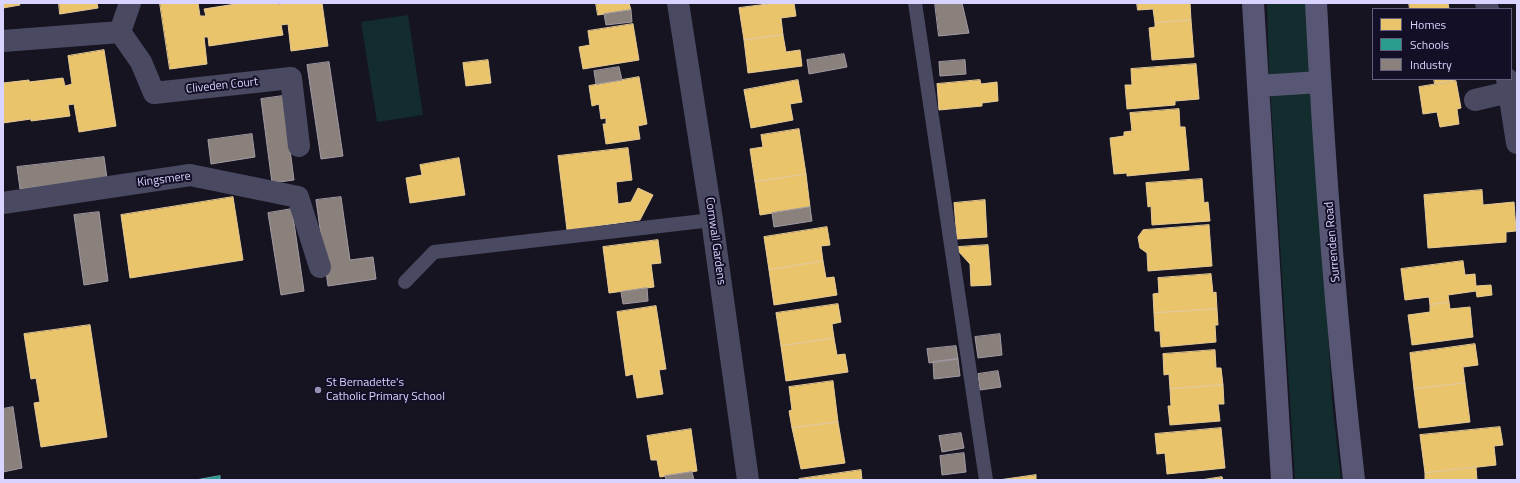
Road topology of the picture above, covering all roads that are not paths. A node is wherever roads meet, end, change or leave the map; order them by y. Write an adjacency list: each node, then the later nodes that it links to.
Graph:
1 (130, 3): 6 (street)
2 (678, 3): 15 (street, Cornwall Gardens)
3 (915, 3): 19 (lane)
4 (1253, 3): 10 (street)
5 (1316, 3): 8 (street, Surrenden Road)
6 (120, 32): 7 (street); 13 (street, Cliveden Court)
7 (3, 40)
8 (1320, 82): 10 (street); 21 (street, Surrenden Road)
9 (1508, 85): 11 (street); 12 (street)
10 (1258, 86): 20 (street)
11 (1475, 100)
12 (1517, 143)
13 (298, 146)
14 (3, 203): 16 (street, Kingsmere)
15 (712, 220): 17 (lane); 18 (street, Cornwall Gardens)
16 (320, 267)
17 (405, 282)
18 (748, 480)
19 (986, 480)
20 (1282, 480)
21 (1354, 480)

